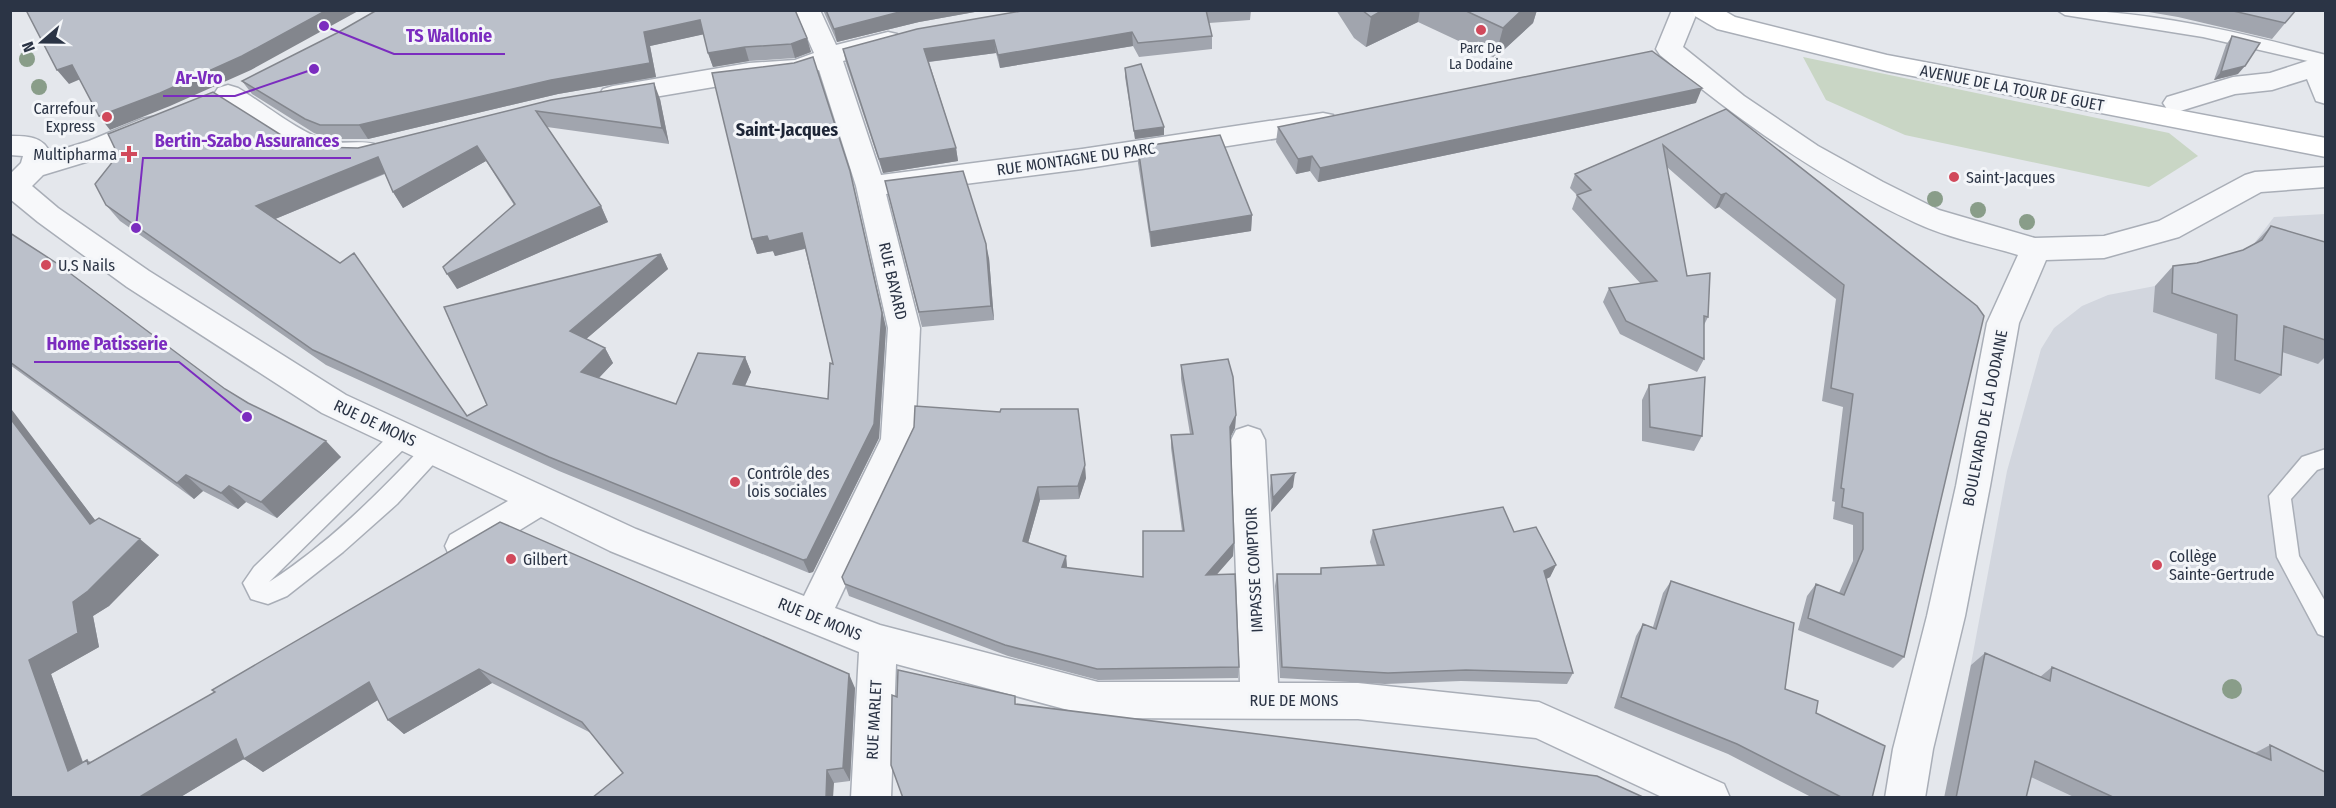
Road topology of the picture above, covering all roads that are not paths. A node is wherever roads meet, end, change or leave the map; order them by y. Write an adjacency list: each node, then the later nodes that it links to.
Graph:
1 (807, 10): 7 (street, RUE BAYARD)
2 (1685, 10): 22 (street)
3 (1704, 10): 18 (main road, AVENUE DE LA TOUR DE GUET)
4 (1742, 10): 12 (main road, AVENUE DE LA TOUR DE GUET)
5 (2065, 10): 8 (lane)
6 (908, 34): 7 (street)
7 (828, 56): 11 (street); 21 (street, RUE BAYARD)
8 (2321, 60): 10 (street); 12 (street)
9 (257, 79): 17 (street)
10 (2325, 95)
11 (592, 99)
12 (2177, 103): 15 (main road, AVENUE DE LA TOUR DE GUET)
13 (174, 117): 20 (street)
14 (1342, 117): 21 (street, RUE MONTAGNE DU PARC)
15 (2325, 127)
16 (10, 145): 20 (street)
17 (390, 146)
18 (2325, 148)
19 (2325, 177): 22 (street)
20 (19, 180): 23 (street, RUE DE MONS)
21 (870, 186): 29 (street, RUE BAYARD)
22 (2035, 249): 35 (street, BOULEVARD DE LA DODAINE)
23 (404, 435): 25 (street, RUE DE MONS); 25 (lane)
24 (1248, 440): 32 (street, IMPASSE COMPTOIR)
25 (433, 450): 27 (street, RUE DE MONS)
26 (2325, 458): 30 (lane)
27 (540, 501): 28 (street); 29 (street, RUE DE MONS)
28 (440, 560)
29 (813, 616): 31 (street, RUE DE MONS)
30 (2325, 626)
31 (878, 642): 32 (street, RUE DE MONS); 33 (street, RUE MARLET)
32 (1260, 700): 34 (street, RUE DE MONS)
33 (871, 798)
34 (1710, 798)
35 (1905, 798)

